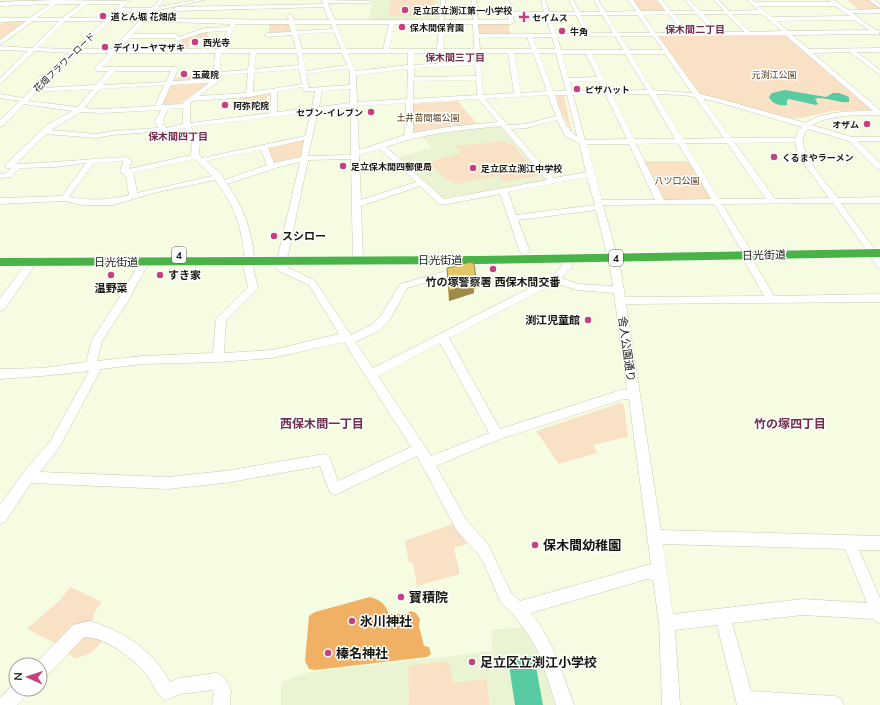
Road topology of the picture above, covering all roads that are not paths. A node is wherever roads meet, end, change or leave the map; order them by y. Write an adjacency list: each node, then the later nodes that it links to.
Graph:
1 (13, 0): 26 (street)
2 (162, 0): 32 (street)
3 (202, 0): 23 (street)
4 (242, 0): 29 (street)
5 (444, 0): 55 (street)
6 (474, 0): 56 (street)
7 (507, 0): 41 (street)
8 (543, 0): 42 (street, 舎人公園通り)
9 (571, 0): 43 (street)
10 (596, 0): 44 (street)
11 (630, 0): 37 (street)
12 (659, 0): 38 (street)
13 (687, 0): 39 (street)
14 (716, 0): 34 (street)
15 (831, 0): 25 (street)
16 (871, 0): 27 (street)
17 (58, 1): 18 (street); 26 (street); 46 (street)
18 (87, 1): 19 (street); 47 (street)
19 (127, 1): 31 (street, 花畑フラワーロード)
20 (370, 1): 21 (street); 30 (street)
21 (325, 2): 24 (street); 60 (street)
22 (751, 2): 25 (street); 35 (street)
23 (179, 4): 29 (street); 32 (street); 51 (street)
24 (292, 4): 28 (street); 59 (street)
25 (836, 4): 36 (street)
26 (2, 6)
27 (880, 6)
28 (266, 7): 29 (street); 58 (street)
29 (239, 8): 57 (street)
30 (368, 8)
31 (118, 10): 32 (street); 48 (street, 花畑フラワーロード)
32 (153, 10): 50 (street)
33 (880, 11): 36 (street)
34 (728, 12): 35 (street); 39 (street); 65 (street)
35 (763, 12): 49 (street)
36 (847, 12): 45 (street)
37 (639, 13): 38 (street); 44 (street); 68 (street)
38 (669, 13): 39 (street); 69 (street)
39 (698, 13): 70 (street)
40 (366, 14): 53 (street)
41 (510, 14): 42 (street); 61 (street)
42 (548, 14): 43 (street); 75 (street, 舎人公園通り)
43 (578, 14): 44 (street); 76 (street)
44 (604, 14): 67 (street)
45 (856, 18): 49 (street); 71 (street)
46 (32, 19): 47 (street); 52 (street); 80 (street)
47 (64, 19): 48 (street); 82 (street)
48 (109, 19): 50 (street); 91 (street, 花畑フラワーロード)
49 (770, 19): 66 (street)
50 (143, 20): 51 (street); 77 (street)
51 (173, 20): 57 (street); 79 (street)
52 (1, 21)
53 (364, 21): 54 (street); 60 (street)
54 (392, 21): 55 (street); 93 (street)
55 (442, 21): 56 (street); 95 (street)
56 (475, 21): 61 (street); 78 (street)
57 (233, 22): 58 (street); 62 (street)
58 (267, 22): 59 (street); 72 (street)
59 (291, 22): 60 (street); 64 (street)
60 (332, 22): 63 (street)
61 (511, 22): 73 (street)
62 (231, 29): 79 (street); 84 (street)
63 (336, 30): 64 (street); 88 (street)
64 (294, 33): 72 (street); 87 (street)
65 (748, 33): 66 (street); 70 (street)
66 (787, 33): 71 (street); 97 (street)
67 (617, 34): 68 (street); 76 (street); 102 (street)
68 (654, 34): 69 (street); 103 (street)
69 (687, 34): 70 (street)
70 (718, 34)
71 (879, 34)
72 (267, 35): 86 (street)
73 (514, 35): 74 (street); 78 (street)
74 (529, 35): 75 (street); 96 (street)
75 (554, 35): 76 (street); 100 (street, 舎人公園通り)
76 (589, 35)
77 (128, 36): 79 (street); 92 (street)
78 (476, 36): 98 (street)
79 (177, 37): 83 (street)
80 (0, 43)
81 (0, 48): 82 (street)
82 (33, 50): 91 (street); 116 (street)
83 (179, 50): 84 (street); 92 (street)
84 (220, 50): 85 (street); 111 (street)
85 (252, 50): 86 (street); 108 (street)
86 (268, 50): 87 (street)
87 (299, 50): 88 (street); 109 (street)
88 (345, 50): 93 (street); 107 (street)
89 (851, 50): 90 (street); 97 (street); 110 (street)
90 (880, 50)
91 (76, 51): 92 (street); 121 (street, 花畑フラワーロード)
92 (114, 51): 106 (street)
93 (386, 51): 94 (street)
94 (410, 51): 95 (street); 105 (street)
95 (440, 51): 98 (street)
96 (536, 51): 99 (street); 100 (street); 126 (street)
97 (807, 51): 140 (street)
98 (477, 52): 99 (street); 104 (street)
99 (511, 52): 129 (street)
100 (558, 52): 101 (street); 114 (street, 舎人公園通り)
101 (588, 52): 102 (street); 115 (street)
102 (627, 52): 103 (street); 125 (street)
103 (666, 52): 130 (street)
104 (477, 63): 105 (street); 112 (street)
105 (410, 67): 107 (street); 113 (street)
106 (113, 69): 117 (street); 119 (street)
107 (352, 69): 109 (street); 120 (street)
108 (251, 70): 109 (street); 111 (street); 128 (street)
109 (302, 70): 118 (street)
110 (880, 73)
111 (216, 78): 117 (street); 135 (street)
112 (478, 78): 113 (street); 132 (street)
113 (410, 79): 134 (street)
114 (566, 80): 115 (street); 127 (street, 舎人公園通り)
115 (601, 80): 124 (street)
116 (0, 82)
117 (168, 84): 119 (street); 137 (street)
118 (305, 85): 122 (street); 123 (street)
119 (98, 87): 121 (street); 138 (street)
120 (354, 87): 123 (street); 136 (street)
121 (36, 90): 133 (street, 花畑フラワーロード)
122 (274, 90): 128 (street); 141 (street)
123 (320, 90): 139 (street)
124 (607, 92): 125 (street); 127 (street); 157 (street)
125 (651, 92): 130 (street); 154 (street)
126 (551, 93): 127 (street); 129 (street); 142 (street)
127 (569, 93): 156 (street, 舎人公園通り)
128 (249, 95): 135 (street)
129 (518, 95): 132 (street)
130 (697, 95): 146 (street); 155 (street)
131 (0, 96): 133 (street)
132 (480, 97): 134 (street); 144 (street)
133 (24, 101): 138 (street); 143 (street, 花畑フラワーロード)
134 (409, 101): 136 (street); 150 (street)
135 (188, 103): 137 (street); 145 (street)
136 (354, 105): 139 (street); 160 (street)
137 (162, 107): 138 (street); 148 (street)
138 (79, 110): 148 (street)
139 (316, 110): 141 (street); 149 (street)
140 (880, 113): 146 (street)
141 (273, 115): 145 (street)
142 (559, 117): 144 (street); 156 (street)
143 (0, 124)
144 (503, 125): 150 (street); 171 (street)
145 (186, 126): 147 (street); 161 (street)
146 (807, 126): 151 (street); 153 (street)
147 (168, 130)
148 (44, 132): 164 (street)
149 (309, 136): 158 (street); 162 (street)
150 (409, 136): 159 (street)
151 (852, 139): 152 (street); 166 (street)
152 (880, 139)
153 (798, 140): 155 (street); 177 (street)
154 (681, 141): 155 (street); 157 (street); 180 (street)
155 (728, 141): 179 (street)
156 (582, 142): 157 (street); 168 (street, 舎人公園通り)
157 (632, 142): 181 (street)
158 (263, 146): 161 (street); 165 (street)
159 (381, 146): 160 (street); 172 (street)
160 (356, 155): 162 (street); 182 (street)
161 (199, 158): 167 (street); 170 (street)
162 (304, 158): 165 (street); 192 (street)
163 (92, 161): 164 (street); 167 (street); 175 (street)
164 (18, 166): 169 (street)
165 (271, 166): 170 (street)
166 (880, 167)
167 (126, 172): 174 (street)
168 (590, 174): 171 (street); 183 (street, 舎人公園通り)
169 (0, 176)
170 (221, 180): 174 (street); 191 (street)
171 (552, 181): 173 (street)
172 (421, 183): 173 (street); 182 (street)
173 (503, 190): 184 (street)
174 (134, 197): 175 (street)
175 (64, 198): 176 (street)
176 (0, 200)
177 (835, 200): 178 (street); 179 (street); 185 (street)
178 (880, 200)
179 (772, 201): 180 (street)
180 (718, 202): 181 (street); 187 (street)
181 (661, 203): 183 (street)
182 (358, 204): 190 (street)
183 (599, 205): 184 (street); 188 (street, 舎人公園通り)
184 (513, 218): 186 (street)
185 (876, 250): 187 (highway, 日光街道 / 4); 198 (street)
186 (525, 252): 188 (highway, 日光街道 / 4); 190 (highway, 日光街道 / 4)
187 (746, 252): 188 (highway, 日光街道 / 4); 202 (street)
188 (612, 254): 193 (highway, 日光街道 / 4); 200 (street, 舎人公園通り)
189 (0, 256): 191 (highway, 日光街道 / 4)
190 (359, 257): 192 (highway, 日光街道 / 4); 194 (highway, 日光街道 / 4)
191 (248, 258): 192 (highway, 日光街道 / 4); 197 (highway, 日光街道 / 4); 206 (street)
192 (282, 258): 204 (street)
193 (566, 258): 194 (highway, 日光街道 / 4); 199 (street)
194 (477, 260): 204 (street)
195 (0, 262): 196 (highway, 日光街道 / 4)
196 (32, 262): 197 (highway, 日光街道 / 4); 203 (street)
197 (144, 262): 207 (street)
198 (880, 265)
199 (554, 279): 200 (street); 205 (street)
200 (619, 296): 202 (street); 210 (street, 舎人公園通り)
201 (880, 298): 202 (street)
202 (771, 299)
203 (0, 307)
204 (348, 338): 206 (street); 209 (street)
205 (443, 338): 209 (street); 211 (street)
206 (218, 358): 207 (street)
207 (94, 366): 208 (street); 214 (street)
208 (0, 374)
209 (371, 374): 212 (street)
210 (633, 394): 211 (street); 216 (street, 舎人公園通り)
211 (498, 435): 213 (street)
212 (419, 449): 213 (street); 214 (street)
213 (428, 463): 220 (street)
214 (28, 477): 215 (street)
215 (0, 517)
216 (655, 537): 217 (street); 219 (street, 舎人公園通り)
217 (849, 542): 218 (street); 221 (street)
218 (880, 543)
219 (660, 573): 220 (street); 223 (street, 舎人公園通り)
220 (518, 609): 229 (street)
221 (879, 613): 222 (street)
222 (723, 618): 223 (street); 226 (street)
223 (667, 623): 230 (street, 舎人公園通り)
224 (48, 662): 228 (street)
225 (14, 697): 227 (street)
226 (746, 702): 231 (street)
227 (6, 705)
228 (221, 705)
229 (565, 705)
230 (671, 705)
231 (835, 705)

